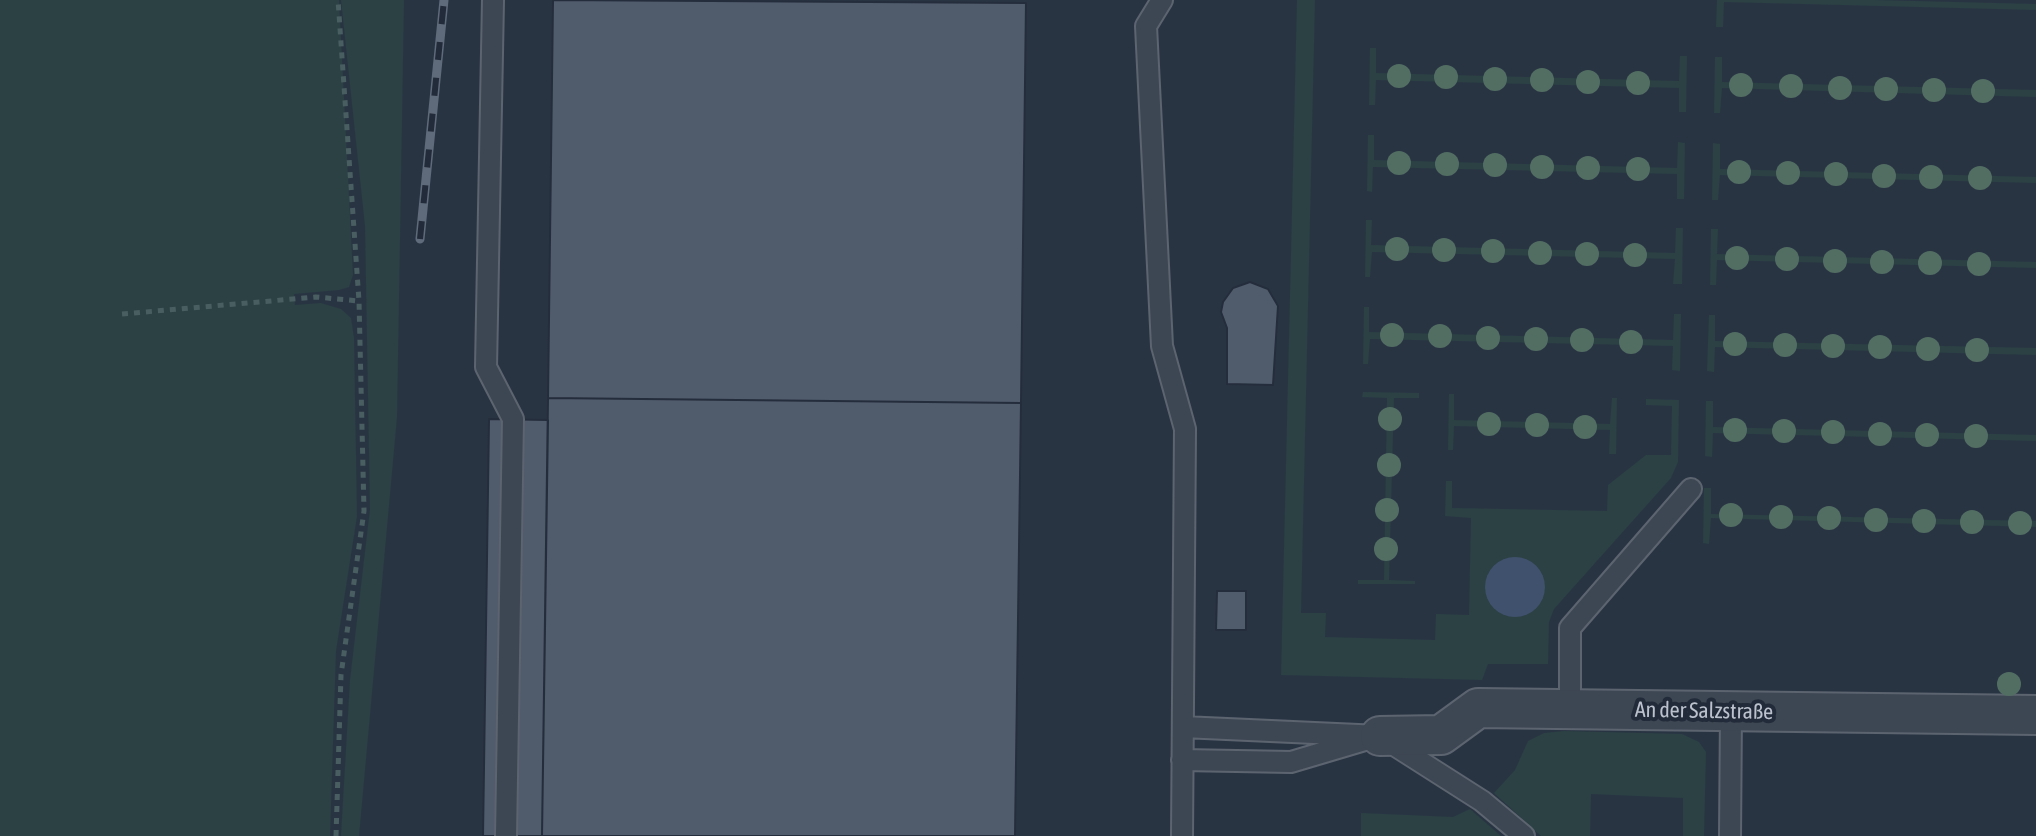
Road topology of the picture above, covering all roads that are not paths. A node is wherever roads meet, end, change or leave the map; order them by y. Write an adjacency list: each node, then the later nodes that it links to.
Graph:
1 (493, 0): 10 (lane)
2 (1162, 0): 7 (lane)
3 (1691, 489): 4 (lane)
4 (1570, 709): 5 (street, An der Salzstraße); 8 (street, An der Salzstraße)
5 (1731, 711): 6 (street, An der Salzstraße); 13 (lane)
6 (2036, 715)
7 (1183, 727): 8 (lane); 9 (lane)
8 (1380, 736): 9 (lane); 12 (lane)
9 (1182, 760): 11 (lane)
10 (506, 836)
11 (1182, 836)
12 (1524, 836)
13 (1730, 836)

